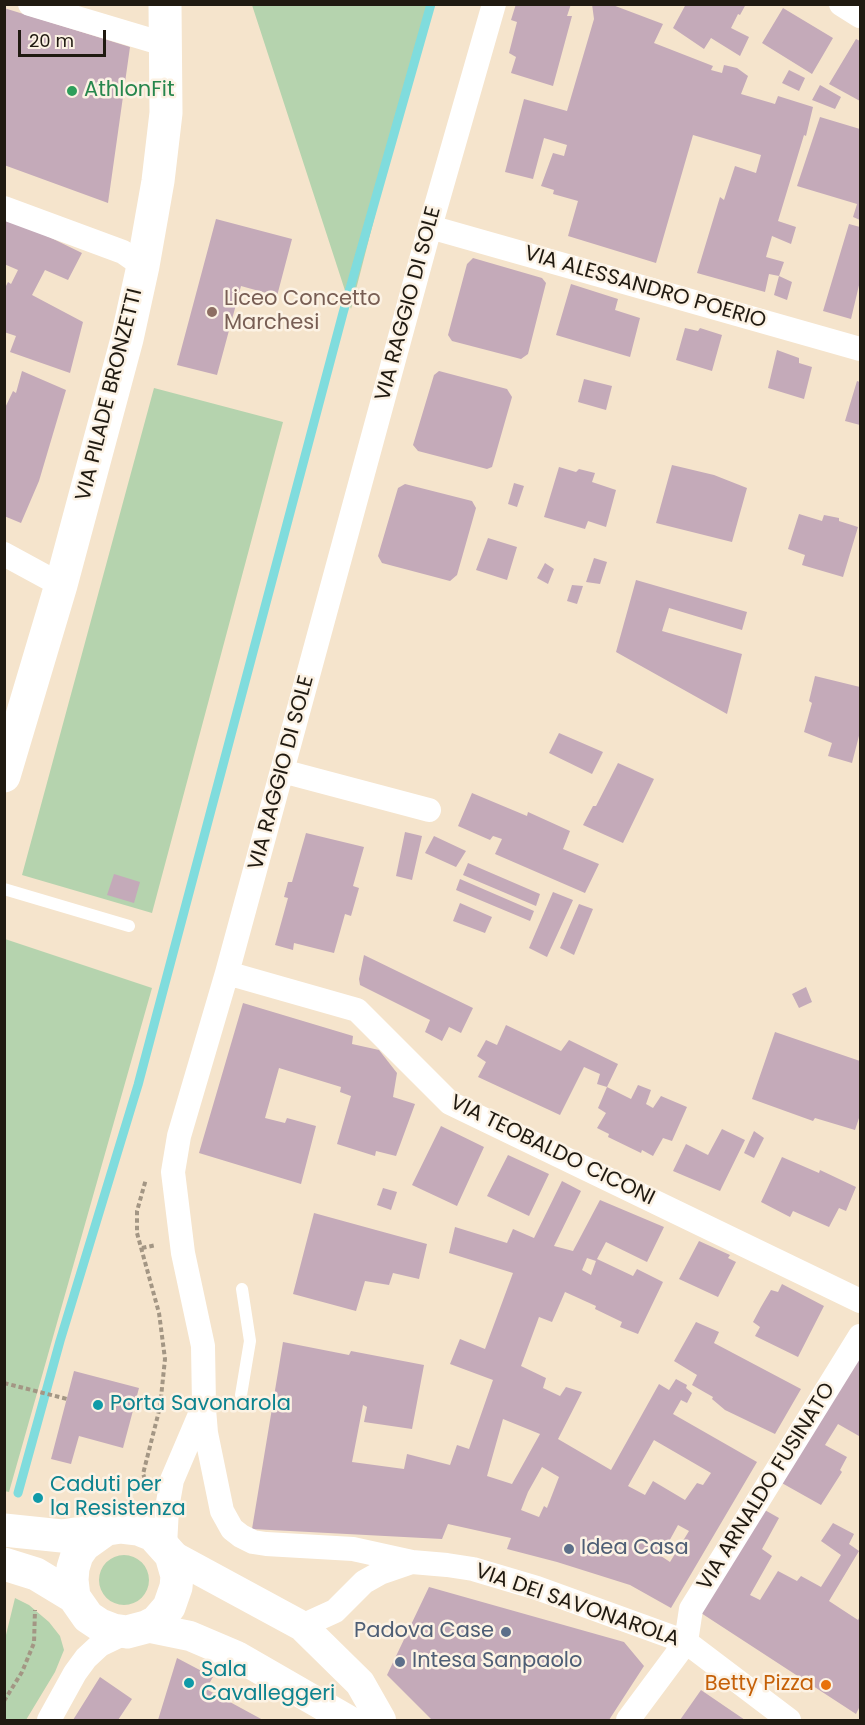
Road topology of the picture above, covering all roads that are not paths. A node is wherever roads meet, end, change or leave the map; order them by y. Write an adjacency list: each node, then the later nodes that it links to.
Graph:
1 (30, 4): 5 (street)
2 (165, 4): 7 (main road, VIA PILADE BRONZETTI)
3 (494, 4): 9 (street, VIA RAGGIO DI SOLE)
4 (841, 4): 6 (street)
5 (65, 10): 7 (street)
6 (861, 16)
7 (167, 45): 10 (main road, VIA PILADE BRONZETTI)
8 (4, 208): 10 (street)
9 (430, 227): 11 (street, VIA ALESSANDRO POERIO); 14 (street, VIA RAGGIO DI SOLE)
10 (143, 266): 13 (main road, VIA PILADE BRONZETTI)
11 (861, 349)
12 (4, 554): 13 (street)
13 (61, 585): 15 (main road, VIA PILADE BRONZETTI)
14 (282, 771): 16 (street); 19 (street, VIA RAGGIO DI SOLE)
15 (4, 776)
16 (429, 810)
17 (4, 889): 18 (lane)
18 (129, 926)
19 (227, 973): 21 (street, VIA TEOBALDO CICONI); 24 (street, VIA RAGGIO DI SOLE)
20 (242, 1289): 23 (lane)
21 (861, 1301)
22 (861, 1336): 33 (street, VIA ARNALDO FUSINATO)
23 (241, 1395)
24 (204, 1405): 27 (street, VIA RAGGIO DI SOLE); 28 (street, VIA DEI SAVONAROLA)
25 (7, 1530): 26 (main road)
26 (105, 1530): 27 (main road); 30 (main road)
27 (168, 1550): 31 (street); 32 (main road)
28 (412, 1562): 31 (street, VIA DEI SAVONAROLA); 33 (street, VIA DEI SAVONAROLA)
29 (4, 1564): 30 (main road)
30 (75, 1598): 32 (main road)
31 (303, 1626): 36 (street)
32 (137, 1629): 34 (street); 35 (street)
33 (686, 1642): 37 (street); 38 (street, VIA DEI SAVONAROLA)
34 (49, 1720)
35 (348, 1720)
36 (381, 1720)
37 (628, 1720)
38 (789, 1720)

